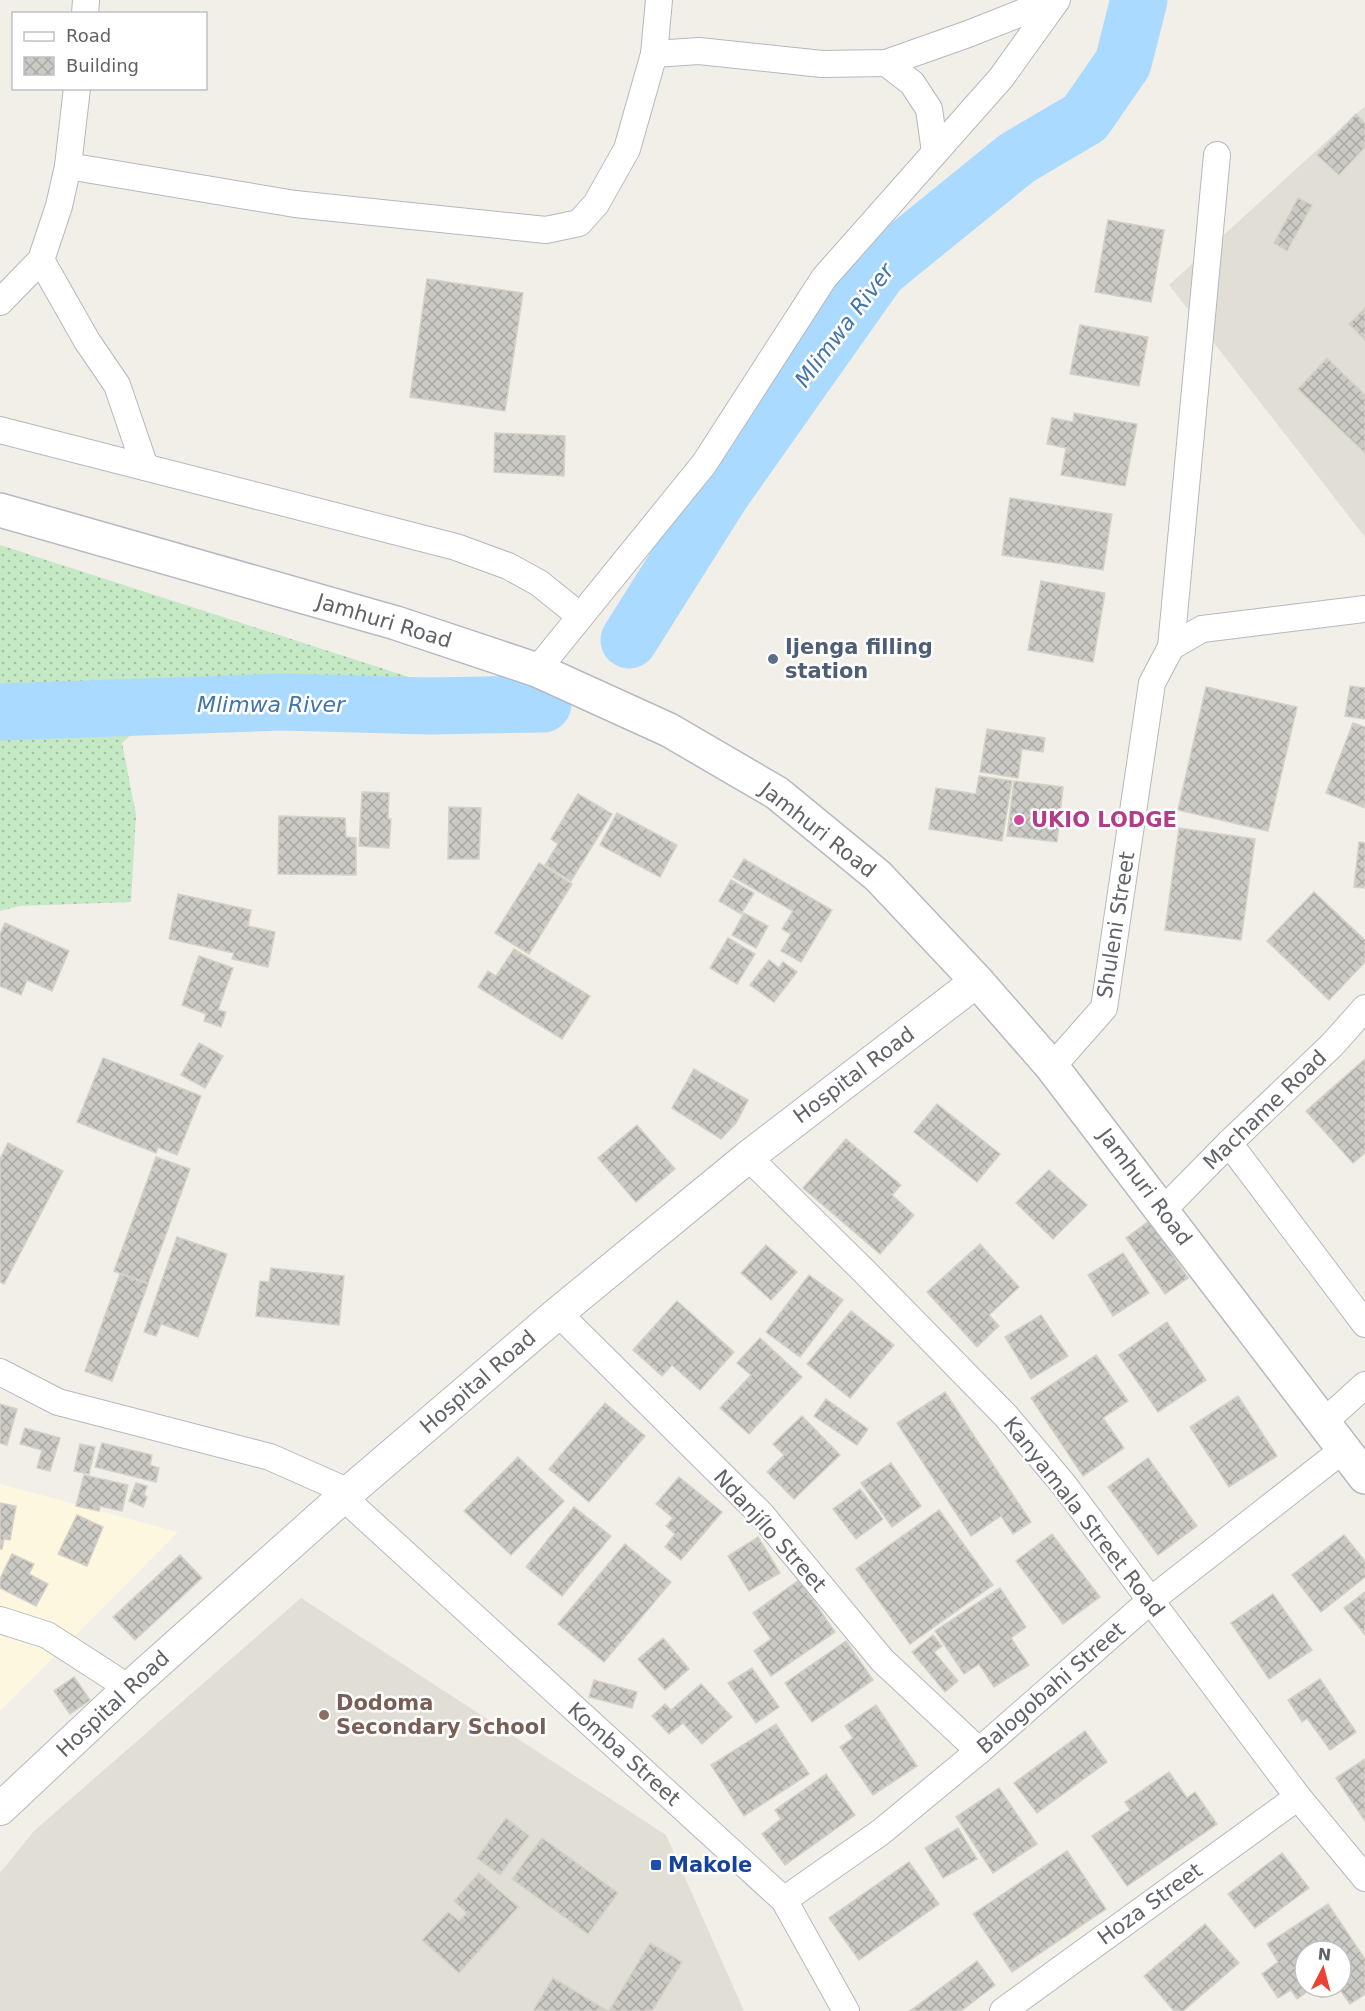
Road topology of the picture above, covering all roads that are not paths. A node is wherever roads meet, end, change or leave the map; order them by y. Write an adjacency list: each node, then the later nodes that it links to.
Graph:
1 (659, 0): 3 (street)
2 (1056, 0): 4 (street); 6 (street)
3 (654, 54): 4 (street); 8 (street)
4 (886, 63): 6 (street)
5 (76, 90): 8 (street)
6 (935, 152): 15 (street)
7 (1217, 155): 16 (street)
8 (68, 166): 9 (street)
9 (41, 261): 10 (street); 12 (street)
10 (0, 302)
11 (0, 430): 12 (street)
12 (146, 467): 15 (street)
13 (0, 510): 17 (main road, Jamhuri Road)
14 (1365, 609): 16 (street)
15 (580, 616): 17 (street)
16 (1171, 647): 20 (street, Shuleni Street)
17 (537, 670): 18 (main road, Jamhuri Road)
18 (977, 981): 20 (main road, Jamhuri Road); 22 (street, Hospital Road)
19 (1365, 1008): 21 (street, Machame Road)
20 (1052, 1067): 23 (main road, Jamhuri Road)
21 (1229, 1143): 23 (street, Machame Road); 25 (street)
22 (748, 1157): 24 (street, Hospital Road); 32 (street, Kanyamala Street Road)
23 (1162, 1210): 28 (main road, Jamhuri Road)
24 (558, 1313): 31 (street, Hospital Road); 35 (street, Ndanjílo Street)
25 (1365, 1324)
26 (0, 1372): 31 (street, Komba Street)
27 (1365, 1385): 28 (street)
28 (1324, 1422): 29 (main road, Jamhuri Road)
29 (1344, 1449): 30 (main road, Jamhuri Road); 32 (street, Balogobahi Street)
30 (1365, 1477)
31 (346, 1495): 34 (street, Hospital Road); 39 (street, Komba Street)
32 (1151, 1600): 35 (street, Balogobahi Street); 36 (street, Kanyamala Street Road)
33 (0, 1620): 34 (street)
34 (129, 1688): 37 (street, Hospital Road)
35 (979, 1751): 39 (street, Balogobahi Street)
36 (1298, 1797): 38 (street, Kanyamala Street Road); 41 (street, Hoza Street)
37 (0, 1809)
38 (1365, 1878)
39 (784, 1900): 40 (street, Komba Street)
40 (846, 2011)
41 (1003, 2011)

